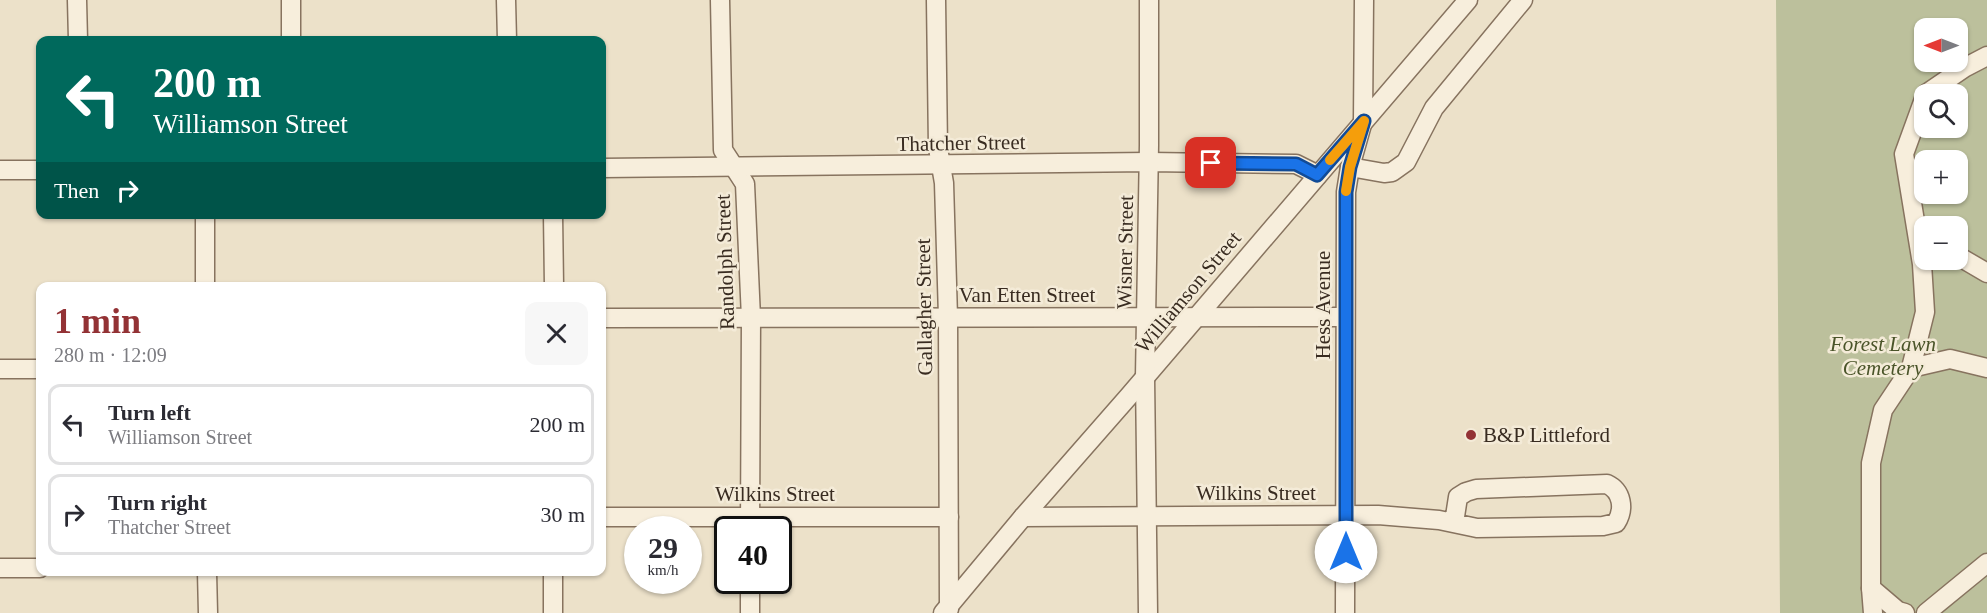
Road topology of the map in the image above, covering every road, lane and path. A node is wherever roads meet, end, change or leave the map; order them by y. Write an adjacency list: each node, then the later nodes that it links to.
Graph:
1 (77, 0): 10 (street)
2 (291, 0): 11 (street)
3 (506, 0): 12 (street)
4 (720, 0): 19 (street, Randolph Street)
5 (936, 0): 18 (street, Gallagher Street)
6 (1149, 0): 17 (street, Wisner Street)
7 (1364, 0): 15 (street, Hess Avenue)
8 (1468, 0): 15 (street, Williamson Street)
9 (1523, 0): 20 (street)
10 (78, 36)
11 (291, 36)
12 (507, 36)
13 (1987, 56): 14 (street)
14 (1941, 84)
15 (1364, 121): 20 (street, Hess Avenue); 24 (street, Williamson Street)
16 (1914, 126): 25 (street)
17 (1149, 162): 18 (street, Thatcher Street); 24 (street, Thatcher Street); 35 (street, Wisner Street)
18 (942, 166): 19 (street, Thatcher Street); 34 (street, Gallagher Street)
19 (735, 167): 21 (street, Thatcher Street); 38 (street, Randolph Street)
20 (1350, 167): 36 (street, Hess Avenue)
21 (606, 168)
22 (0, 170): 23 (street)
23 (36, 170)
24 (1317, 175): 33 (street, Williamson Street)
25 (1917, 216)
26 (205, 219): 31 (street)
27 (553, 219): 32 (street)
28 (1968, 262): 30 (street)
29 (1922, 270): 39 (street)
30 (1987, 273)
31 (206, 282)
32 (554, 282)
33 (1197, 316): 35 (street, Van Etten Street); 36 (street, Van Etten Street); 43 (street, Williamson Street)
34 (948, 317): 35 (street, Van Etten Street); 38 (street, Van Etten Street); 48 (street, Gallagher Street)
35 (1146, 317): 43 (street, Wisner Street)
36 (1345, 317): 44 (street, Hess Avenue)
37 (606, 318): 38 (street, Van Etten Street)
38 (751, 318): 45 (street, Randolph Street)
39 (1911, 368): 40 (street); 58 (street)
40 (1987, 368)
41 (0, 369): 42 (street)
42 (36, 369)
43 (1145, 377): 46 (street, Wisner Street); 49 (street, Williamson Street)
44 (1346, 515): 46 (street, Wilkins Street); 52 (street, Wilkins Street); 65 (street, Hess Avenue)
45 (750, 516)
46 (1148, 516): 49 (street, Wilkins Street); 64 (street, Wisner Street)
47 (606, 517): 50 (street, Wilkins Street)
48 (949, 517): 51 (street, Wilkins Street); 60 (street, Gallagher Street)
49 (1023, 517): 60 (street, Williamson Street)
50 (714, 522)
51 (792, 522)
52 (1454, 523): 52 (street, Wilkins Street)
53 (1987, 563): 68 (street)
54 (0, 568): 55 (street)
55 (36, 568)
56 (207, 576): 61 (street)
57 (554, 576): 62 (street)
58 (1872, 588): 66 (street); 67 (street)
59 (750, 594): 63 (street)
60 (947, 610)
61 (207, 613)
62 (553, 613)
63 (750, 613)
64 (1148, 613)
65 (1345, 613)
66 (1873, 613)
67 (1905, 613)
68 (1926, 613)

